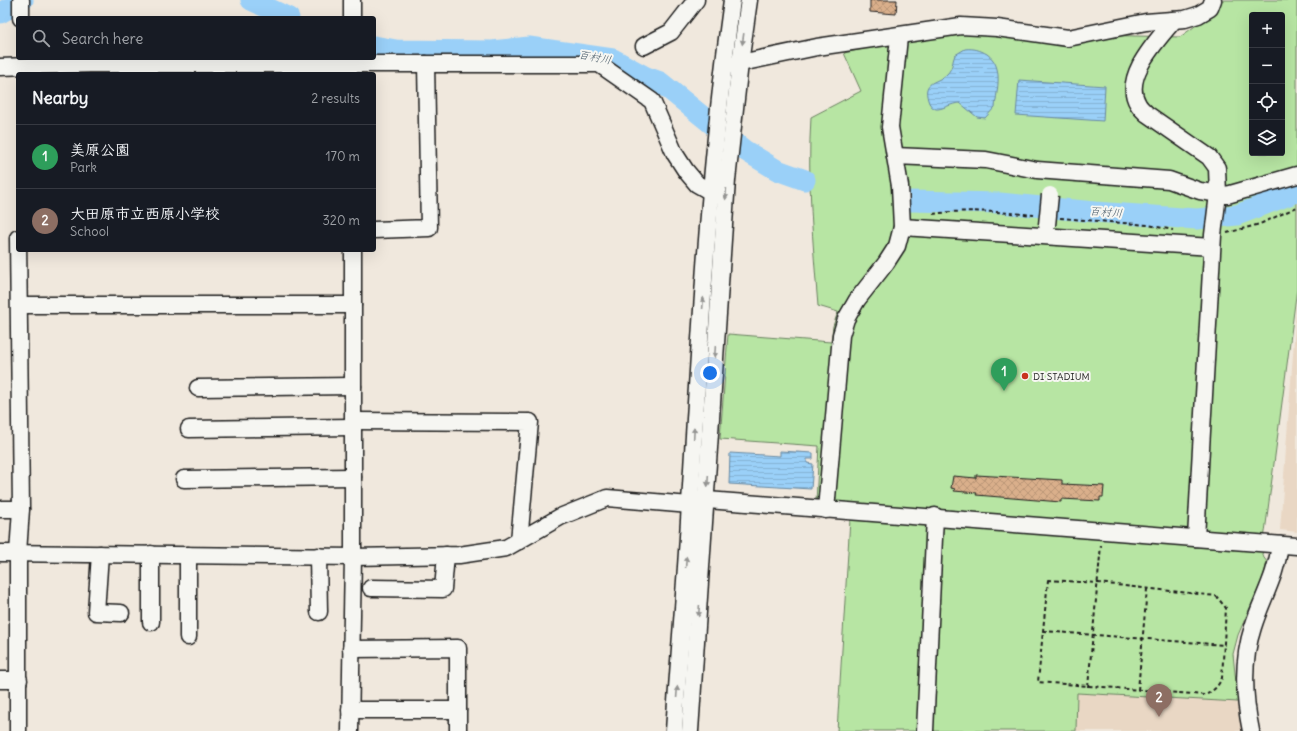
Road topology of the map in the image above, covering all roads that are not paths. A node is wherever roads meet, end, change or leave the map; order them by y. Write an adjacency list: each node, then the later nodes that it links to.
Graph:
1 (21, 0): 7 (street)
2 (352, 0): 8 (street)
3 (696, 0): 11 (street)
4 (732, 0): 16 (street)
5 (748, 0): 12 (street, one-way to 12)
6 (1212, 0): 9 (street)
7 (21, 16)
8 (352, 16)
9 (1174, 20): 10 (street); 22 (street)
10 (899, 37): 12 (street); 18 (street)
11 (644, 46)
12 (740, 63): 16 (street); 37 (street, one-way to 37)
13 (426, 64): 14 (street); 21 (street); 24 (street)
14 (352, 65): 15 (street)
15 (20, 66): 17 (street)
16 (723, 66): 21 (street)
17 (0, 67)
18 (894, 156): 19 (street); 23 (street)
19 (1051, 172): 22 (street); 25 (street, bridge)
20 (1297, 175): 22 (street)
21 (711, 192): 38 (street, one-way to 21)
22 (1218, 194): 26 (street)
23 (902, 227): 25 (street); 41 (street)
24 (376, 230)
25 (1047, 231): 26 (street)
26 (1213, 241): 43 (street)
27 (18, 252): 29 (street)
28 (353, 252): 30 (street)
29 (20, 305): 30 (street); 40 (street)
30 (353, 305): 31 (street)
31 (353, 386): 32 (street); 33 (street)
32 (198, 388)
33 (353, 424): 34 (street); 35 (street); 44 (street)
34 (189, 429)
35 (353, 477): 36 (street); 54 (street)
36 (184, 479)
37 (706, 500): 38 (street); 41 (street); 69 (street, one-way to 69)
38 (690, 505): 44 (street); 68 (street, one-way to 38)
39 (0, 509): 40 (street)
40 (21, 509): 48 (street)
41 (826, 510): 42 (street)
42 (935, 516): 43 (street); 70 (street)
43 (1196, 538): 45 (street)
44 (519, 541): 52 (street)
45 (1280, 545): 46 (street); 71 (street)
46 (1297, 546)
47 (0, 553): 48 (street)
48 (18, 553): 49 (street); 62 (street)
49 (100, 554): 50 (street); 57 (street)
50 (151, 554): 51 (street); 58 (street)
51 (188, 555): 53 (street); 59 (street)
52 (446, 555): 54 (street); 55 (street)
53 (318, 556): 54 (street); 56 (street)
54 (353, 557): 60 (street)
55 (372, 588)
56 (319, 612)
57 (121, 613)
58 (151, 622)
59 (188, 637)
60 (352, 649): 63 (street); 64 (street)
61 (0, 680): 62 (street)
62 (19, 680): 65 (street)
63 (350, 710): 64 (street); 66 (street)
64 (458, 710): 67 (street)
65 (18, 731)
66 (350, 731)
67 (458, 731)
68 (674, 731)
69 (690, 731)
70 (925, 731)
71 (1251, 731)

